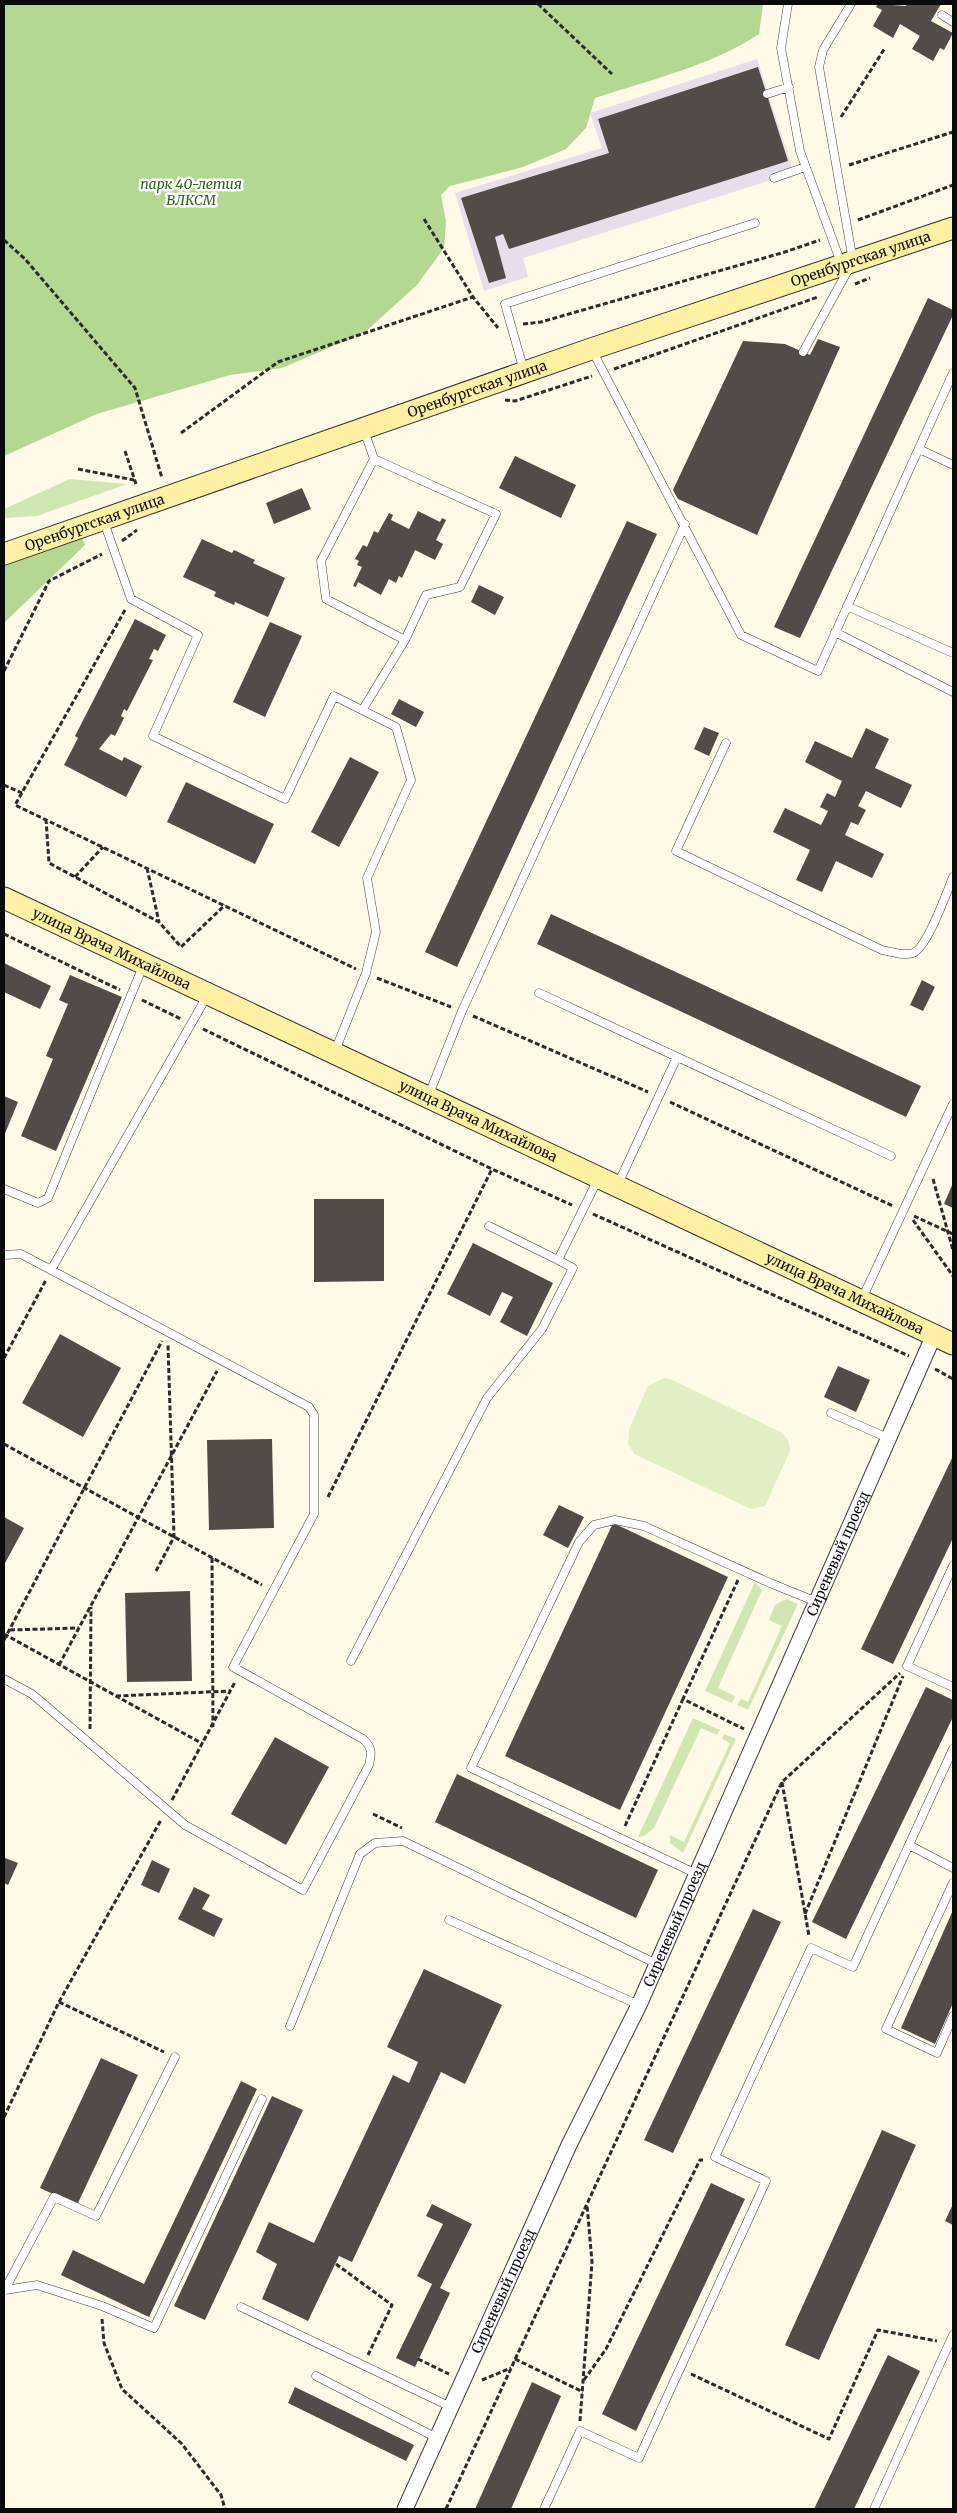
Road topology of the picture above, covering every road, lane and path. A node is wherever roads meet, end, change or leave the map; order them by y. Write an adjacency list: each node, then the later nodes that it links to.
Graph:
1 (538, 4): 7 (path)
2 (788, 4): 8 (lane)
3 (851, 4): 13 (lane)
4 (942, 15): 5 (lane)
5 (953, 22)
6 (885, 48): 10 (path)
7 (612, 74)
8 (789, 87): 9 (lane); 12 (lane)
9 (767, 94)
10 (840, 118)
11 (953, 132): 13 (path)
12 (806, 167): 14 (lane); 20 (lane)
13 (838, 168): 18 (lane)
14 (774, 178)
15 (953, 185): 18 (path)
16 (424, 219): 25 (path)
17 (755, 223): 26 (lane)
18 (847, 224): 22 (lane)
19 (953, 228): 22 (main road, Оренбургская улица)
20 (832, 235): 22 (lane); 26 (path)
21 (4, 239): 41 (path)
22 (847, 263): 24 (lane); 28 (main road, Оренбургская улица)
23 (873, 277): 24 (path)
24 (837, 290): 29 (lane); 30 (path)
25 (473, 297): 27 (path); 35 (path)
26 (513, 324): 31 (lane)
27 (499, 329)
28 (591, 349): 30 (lane); 31 (main road, Оренбургская улица)
29 (803, 352)
30 (604, 372): 33 (path); 43 (lane)
31 (525, 373): 34 (main road, Оренбургская улица)
32 (953, 373): 36 (lane)
33 (496, 399)
34 (364, 430): 38 (lane); 41 (main road, Оренбургская улица)
35 (181, 433)
36 (919, 449): 39 (lane); 48 (lane)
37 (125, 451): 40 (path)
38 (374, 459): 50 (lane); 50 (lane)
39 (953, 465)
40 (78, 469)
41 (168, 498): 42 (main road, Оренбургская улица)
42 (104, 520): 45 (lane); 46 (main road, Оренбургская улица)
43 (685, 524): 49 (lane); 72 (lane)
44 (142, 525): 45 (path)
45 (114, 548): 47 (lane); 52 (path)
46 (4, 554)
47 (131, 599): 54 (lane); 57 (path)
48 (847, 606): 49 (lane); 51 (lane)
49 (835, 632): 53 (lane)
50 (404, 640): 54 (lane)
51 (953, 653)
52 (4, 671)
53 (953, 692)
54 (363, 709): 68 (lane)
55 (726, 743): 62 (lane)
56 (4, 785): 57 (path)
57 (22, 793): 58 (path)
58 (46, 819): 59 (path); 61 (path)
59 (103, 847): 60 (path); 61 (path)
60 (147, 868): 64 (path); 65 (path)
61 (75, 877): 65 (path)
62 (953, 877)
63 (4, 898): 67 (main road, улица Врача Михайлова)
64 (224, 905): 65 (path); 68 (path)
65 (159, 922)
66 (4, 934): 71 (path)
67 (144, 964): 70 (main road, улица Врача Михайлова); 71 (lane)
68 (366, 974): 72 (path); 74 (lane)
69 (539, 993): 75 (lane)
70 (208, 994): 73 (lane); 74 (main road, улица Врача Михайлова)
71 (131, 995): 73 (path); 82 (lane)
72 (462, 1012): 76 (lane); 77 (path)
73 (191, 1024): 83 (path); 91 (lane)
74 (334, 1054): 76 (main road, улица Врача Михайлова)
75 (677, 1057): 77 (lane); 79 (lane)
76 (428, 1097): 81 (main road, улица Врача Михайлова)
77 (658, 1097): 81 (lane); 84 (path)
78 (953, 1104): 80 (lane)
79 (891, 1156)
80 (928, 1159): 84 (lane); 86 (path)
81 (608, 1182): 83 (lane); 93 (main road, улица Врача Михайлова)
82 (4, 1189)
83 (583, 1210): 90 (lane); 99 (path)
84 (904, 1212): 93 (lane)
85 (489, 1226): 90 (lane)
86 (946, 1231): 87 (path); 88 (path); 92 (path)
87 (953, 1234)
88 (953, 1250)
89 (4, 1255): 91 (lane)
90 (558, 1260): 120 (lane)
91 (51, 1270): 94 (lane); 97 (path)
92 (953, 1276)
93 (862, 1301): 95 (main road, улица Врача Михайлова)
94 (167, 1332): 98 (lane); 104 (path); 105 (path)
95 (934, 1334): 96 (main road, улица Врача Михайлова); 99 (street, Сиреневый проезд)
96 (953, 1344)
97 (4, 1358)
98 (222, 1361): 104 (path); 113 (lane)
99 (921, 1362): 100 (path); 102 (street, Сиреневый проезд)
100 (953, 1379)
101 (831, 1413): 102 (lane)
102 (888, 1438): 114 (street, Сиреневый проезд)
103 (4, 1444): 105 (path)
104 (171, 1458): 106 (path); 107 (path)
105 (84, 1488): 106 (path); 117 (path)
106 (139, 1518): 107 (path); 115 (path)
107 (174, 1536): 108 (path); 110 (path)
108 (212, 1558): 113 (path); 127 (path)
109 (953, 1566): 112 (lane)
110 (156, 1571)
111 (742, 1571): 114 (lane); 129 (path); 136 (lane)
112 (950, 1582): 122 (lane)
113 (274, 1591): 132 (lane)
114 (816, 1602): 131 (street, Сиреневый проезд)
115 (91, 1605): 116 (path); 124 (path)
116 (79, 1628): 117 (path); 121 (path)
117 (9, 1630): 118 (path)
118 (5, 1635): 119 (path); 121 (path)
119 (4, 1640)
120 (351, 1660)
121 (59, 1665): 124 (path)
122 (907, 1666): 125 (lane); 135 (path); 141 (path)
123 (4, 1678): 132 (lane)
124 (90, 1682): 128 (path); 132 (path)
125 (953, 1687)
126 (231, 1691): 127 (path)
127 (213, 1692): 128 (path); 130 (path)
128 (115, 1696): 133 (path)
129 (683, 1699): 131 (path); 136 (path)
130 (213, 1727)
131 (758, 1735): 139 (street, Сиреневый проезд)
132 (90, 1744)
133 (203, 1744)
134 (953, 1749): 137 (lane)
135 (782, 1782): 141 (path); 152 (path)
136 (620, 1837): 139 (lane)
137 (909, 1845): 138 (lane); 143 (lane)
138 (953, 1868)
139 (697, 1874): 144 (street, Сиреневый проезд)
140 (953, 1883): 147 (lane)
141 (805, 1914): 143 (path)
142 (449, 1920): 146 (lane)
143 (811, 1948): 151 (lane)
144 (657, 1964): 146 (street, Сиреневый проезд); 148 (lane)
145 (59, 2002): 149 (path)
146 (639, 2005): 166 (street, Сиреневый проезд)
147 (953, 2016)
148 (290, 2026)
149 (175, 2058): 154 (lane)
150 (262, 2098): 155 (lane)
151 (715, 2158): 163 (lane); 165 (path)
152 (587, 2203): 160 (path); 165 (path)
153 (336, 2264): 161 (path)
154 (4, 2290): 155 (lane)
155 (102, 2306): 171 (path)
156 (241, 2307): 161 (lane)
157 (953, 2335): 158 (lane)
158 (950, 2343): 163 (path); 175 (lane)
159 (418, 2359): 166 (path)
160 (515, 2359): 162 (path); 167 (path)
161 (363, 2364): 168 (lane)
162 (511, 2368): 166 (path); 173 (path)
163 (680, 2369): 169 (lane)
164 (316, 2376): 170 (lane)
165 (584, 2380): 167 (path)
166 (462, 2384): 168 (street, Сиреневый проезд)
167 (583, 2392): 169 (path)
168 (451, 2407): 170 (street, Сиреневый проезд)
169 (580, 2431): 174 (lane)
170 (437, 2438): 172 (street, Сиреневый проезд)
171 (224, 2509)
172 (405, 2509)
173 (446, 2509)
174 (544, 2509)
175 (874, 2509)

